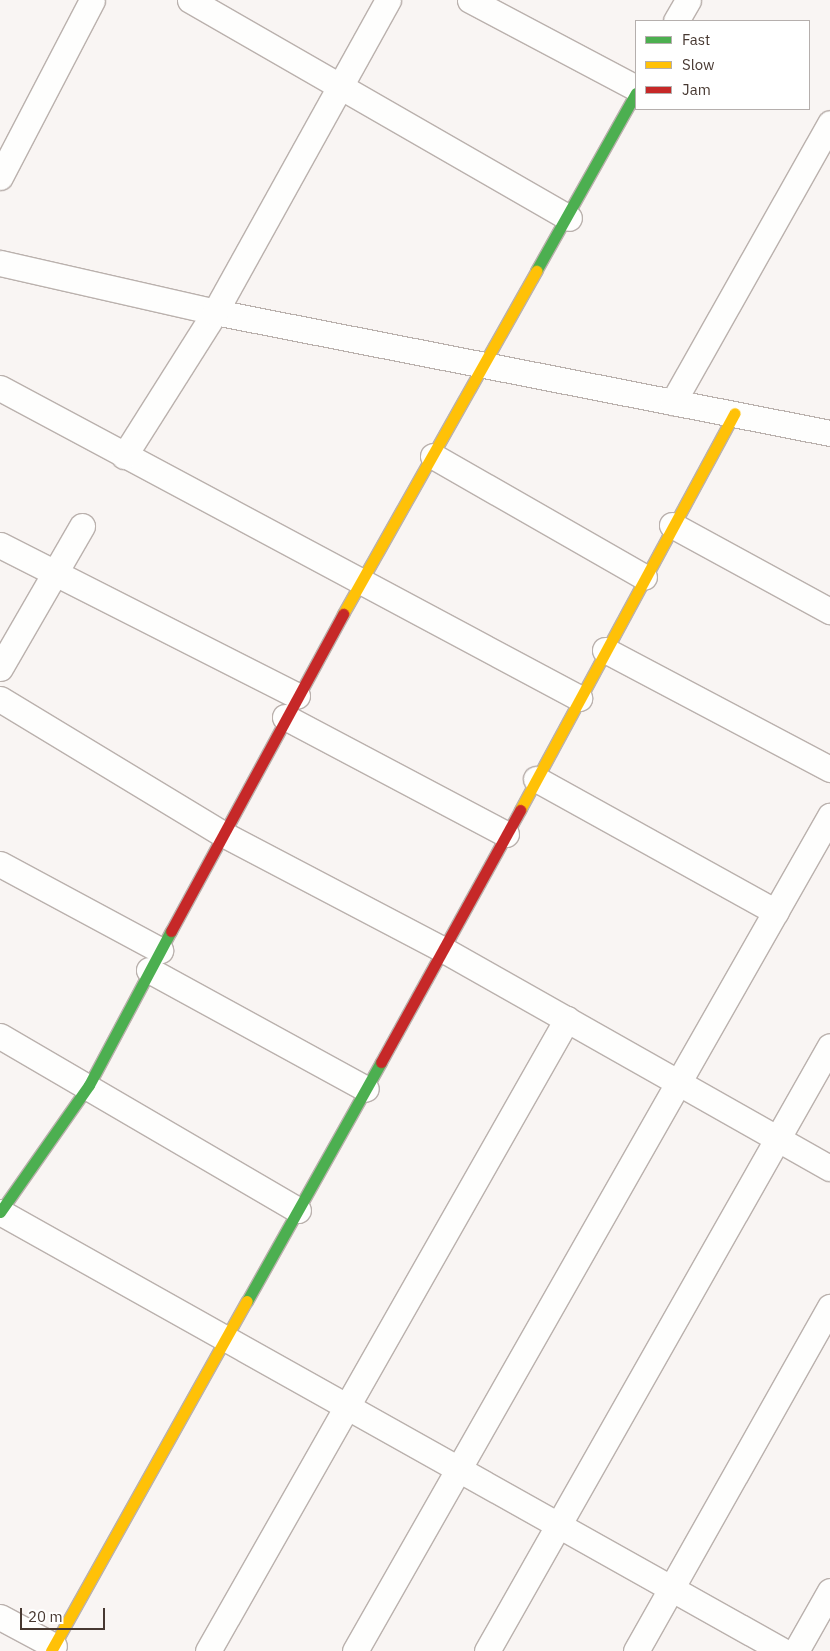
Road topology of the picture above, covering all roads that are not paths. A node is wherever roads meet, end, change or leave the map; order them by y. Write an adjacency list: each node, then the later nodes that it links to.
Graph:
1 (92, 0): 11 (street)
2 (190, 0): 7 (street)
3 (388, 0): 7 (street)
4 (470, 0): 8 (street)
5 (688, 0): 6 (street)
6 (677, 20)
7 (339, 85): 12 (street); 14 (street)
8 (635, 87)
9 (635, 95): 12 (street)
10 (830, 123): 17 (street)
11 (0, 177)
12 (569, 218): 15 (street)
13 (0, 263): 14 (street)
14 (215, 312): 15 (street); 20 (street)
15 (484, 364): 17 (street); 21 (street)
16 (0, 388): 20 (street)
17 (674, 402): 18 (street)
18 (735, 413): 19 (street); 22 (street)
19 (830, 433)
20 (124, 456): 27 (street)
21 (433, 456): 26 (street); 27 (street)
22 (672, 525): 26 (street); 28 (street)
23 (82, 526): 25 (street)
24 (0, 545): 25 (street)
25 (55, 573): 30 (street); 33 (street)
26 (644, 578): 29 (street)
27 (360, 583): 31 (street); 33 (street)
28 (830, 611)
29 (605, 650): 31 (street); 34 (street)
30 (0, 668)
31 (579, 698): 35 (street)
32 (0, 699): 37 (street)
33 (291, 707): 37 (street); 38 (street)
34 (830, 769)
35 (536, 779): 38 (street); 40 (street)
36 (830, 816): 40 (street)
37 (223, 834): 41 (street); 42 (street)
38 (506, 834): 41 (street)
39 (0, 864): 42 (street)
40 (776, 912): 46 (street)
41 (444, 950): 43 (street); 48 (street)
42 (155, 960): 47 (street); 48 (street)
43 (567, 1020): 46 (street); 55 (street)
44 (0, 1036): 47 (street)
45 (830, 1046): 49 (street)
46 (678, 1082): 49 (street); 56 (street)
47 (89, 1085): 51 (street); 52 (street)
48 (366, 1089): 52 (street)
49 (779, 1139): 50 (street); 57 (street)
50 (830, 1168)
51 (1, 1207): 54 (street)
52 (298, 1210): 54 (street)
53 (830, 1306): 58 (street)
54 (227, 1337): 55 (street); 61 (street)
55 (347, 1406): 56 (street); 62 (street)
56 (457, 1468): 57 (street); 63 (street)
57 (559, 1526): 58 (street); 64 (street)
58 (671, 1588): 65 (street); 66 (street)
59 (830, 1590): 67 (street)
60 (0, 1617): 61 (street)
61 (52, 1648)
62 (208, 1651)
63 (355, 1651)
64 (487, 1651)
65 (636, 1651)
66 (783, 1651)
67 (796, 1651)

